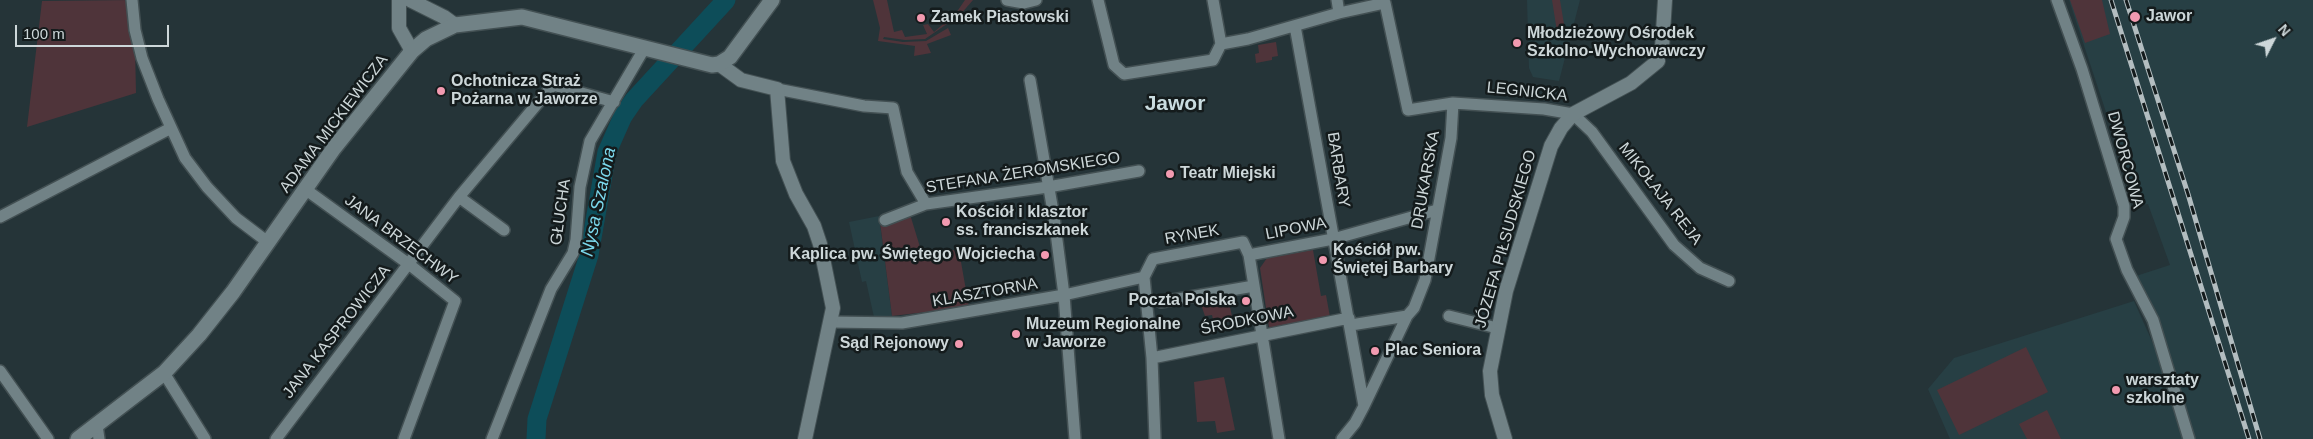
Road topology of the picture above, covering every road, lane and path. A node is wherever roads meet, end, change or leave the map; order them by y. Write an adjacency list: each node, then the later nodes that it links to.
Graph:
1 (132, 0): 24 (street)
2 (399, 0): 17 (street)
3 (410, 0): 13 (street)
4 (772, 0): 18 (main road)
5 (1006, 0): 6 (street)
6 (1036, 0)
7 (1098, 0): 15 (street)
8 (1213, 0): 15 (street)
9 (1336, 0): 12 (street)
10 (1665, 0): 23 (street, LEGNICKA)
11 (2057, 0): 66 (street, DWORCOWA)
12 (1339, 13): 14 (street); 22 (street, LEGNICKA)
13 (456, 25): 16 (main road, ADAMA MICKIEWICZA); 17 (main road, ADAMA MICKIEWICZA)
14 (1295, 26): 15 (street); 34 (street, BARBARY)
15 (1221, 44)
16 (648, 50): 18 (main road, ADAMA MICKIEWICZA); 21 (street, GŁUCHA)
17 (412, 51): 27 (main road, ADAMA MICKIEWICZA)
18 (719, 64): 20 (street)
19 (1030, 80): 26 (street)
20 (777, 89): 29 (street); 45 (street)
21 (614, 102): 28 (street, JANA KASPROWICZA); 59 (street, GŁUCHA)
22 (1453, 103): 23 (street, LEGNICKA); 30 (street, DRUKARSKA)
23 (1574, 114): 39 (street, MIKOŁAJA REJA); 47 (street, JÓZEFA PIŁSUDSKIEGO)
24 (171, 128): 31 (street); 35 (street)
25 (1139, 171): 26 (street, STEFANA ŻEROMSKIEGO)
26 (1048, 187): 29 (street, STEFANA ŻEROMSKIEGO); 41 (street)
27 (305, 189): 35 (main road, ADAMA MICKIEWICZA); 37 (street, JANA BRZECHWY)
28 (459, 197): 33 (street); 37 (street, JANA KASPROWICZA)
29 (926, 204): 32 (street, STEFANA ŻEROMSKIEGO)
30 (1437, 210): 34 (street, LIPOWA); 43 (street, DRUKARSKA)
31 (0, 217)
32 (884, 220)
33 (504, 230)
34 (1333, 239): 36 (street, LIPOWA); 46 (street, BARBARY)
35 (268, 243): 51 (main road, ADAMA MICKIEWICZA)
36 (1249, 255): 38 (street, RYNEK); 40 (street)
37 (410, 265): 57 (street, JANA KASPROWICZA); 58 (street, JANA BRZECHWY)
38 (1144, 277): 41 (street, KLASZTORNA); 49 (street)
39 (1729, 281)
40 (1254, 286): 42 (street); 48 (street)
41 (1064, 295): 45 (street, KLASZTORNA); 61 (street)
42 (1161, 302)
43 (1408, 316): 46 (street); 52 (street)
44 (1449, 316): 47 (street)
45 (830, 322): 60 (street)
46 (1350, 322): 48 (street, ŚRODKOWA); 52 (street)
47 (1497, 328): 65 (street, JÓZEFA PIŁSUDSKIEGO)
48 (1262, 334): 49 (street, ŚRODKOWA); 63 (street)
49 (1152, 358): 62 (street)
50 (0, 371): 54 (street)
51 (164, 373): 53 (main road, ADAMA MICKIEWICZA); 56 (street)
52 (1364, 406): 64 (street)
53 (98, 432): 55 (main road, ADAMA MICKIEWICZA)
54 (48, 439)
55 (78, 439)
56 (205, 439)
57 (276, 439)
58 (404, 439)
59 (492, 439)
60 (805, 439)
61 (1075, 439)
62 (1155, 439)
63 (1279, 439)
64 (1342, 439)
65 (1505, 439)
66 (2190, 439)

